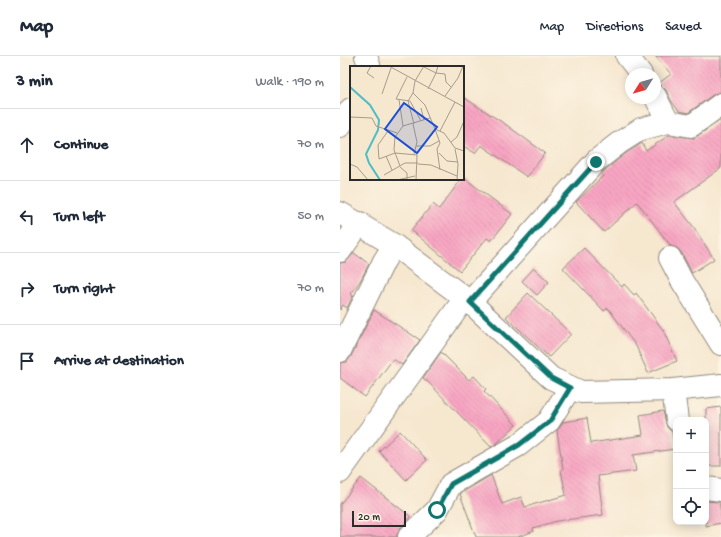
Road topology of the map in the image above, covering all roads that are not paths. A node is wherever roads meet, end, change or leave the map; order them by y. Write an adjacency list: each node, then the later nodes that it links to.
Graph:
1 (627, 56): 2 (street)
2 (636, 68)
3 (659, 104): 6 (street)
4 (721, 104): 6 (street)
5 (350, 111): 7 (street)
6 (668, 122): 13 (street)
7 (340, 126)
8 (340, 213): 9 (street)
9 (360, 223): 10 (street); 11 (street)
10 (394, 245): 13 (street); 15 (street)
11 (340, 251)
12 (670, 258): 14 (street)
13 (467, 300): 17 (street); 20 (street)
14 (721, 344)
15 (340, 351)
16 (721, 385): 18 (street)
17 (570, 388): 18 (street); 23 (street)
18 (673, 390): 19 (street)
19 (677, 417)
20 (340, 472)
21 (709, 488): 22 (street)
22 (721, 490)
23 (409, 537)

